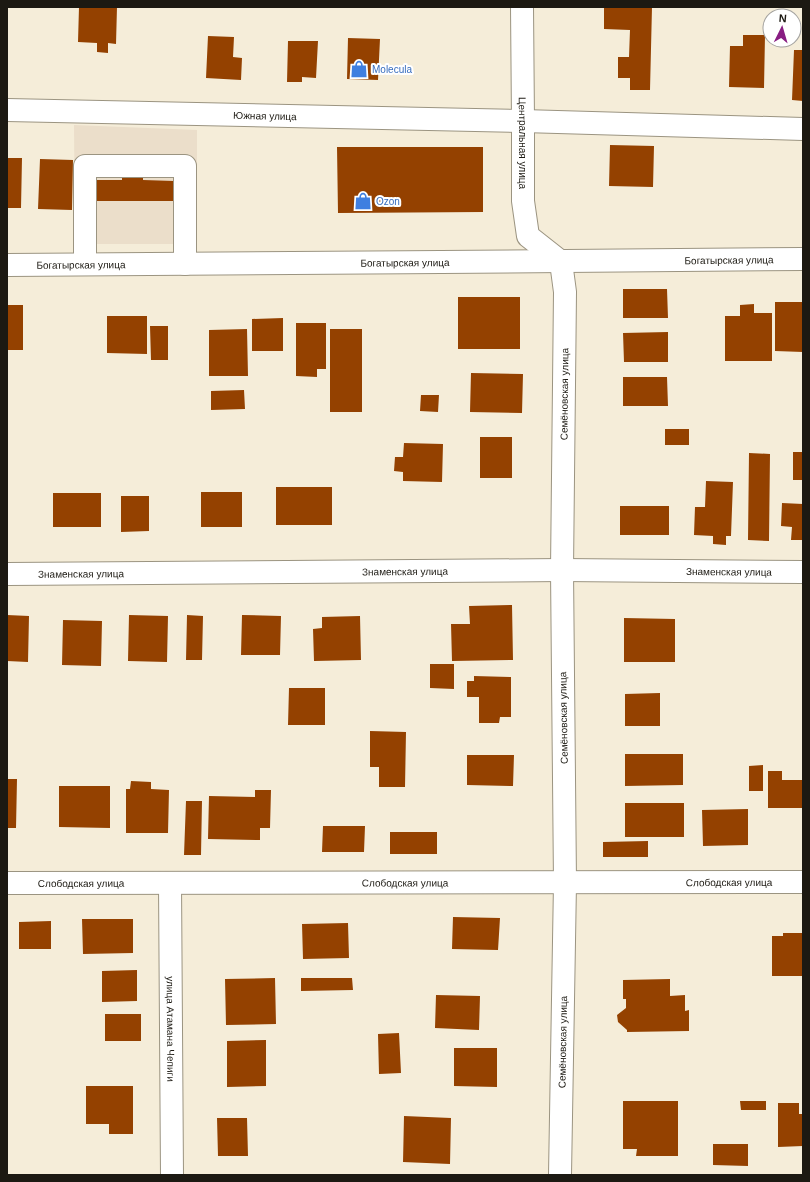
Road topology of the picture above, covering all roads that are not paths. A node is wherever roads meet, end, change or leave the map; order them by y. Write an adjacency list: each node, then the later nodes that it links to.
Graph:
1 (522, 7): 3 (street, Центральная улица)
2 (7, 110): 3 (street, Южная улица)
3 (523, 121): 4 (street, Южная улица); 6 (street, Центральная улица)
4 (803, 129)
5 (803, 258): 6 (street, Богатырская улица)
6 (561, 262): 8 (street, Богатырская улица); 10 (street, Семёновская улица)
7 (84, 264): 8 (street, Богатырская улица); 8 (street); 9 (street, Богатырская улица)
8 (185, 264)
9 (7, 265)
10 (562, 570): 11 (street, Знаменская улица); 12 (street, Знаменская улица); 15 (street, Семёновская улица)
11 (803, 572)
12 (7, 574)
13 (803, 882): 15 (street, Слободская улица)
14 (170, 883): 15 (street, Слободская улица); 16 (street, Слободская улица); 17 (street, улица Атамана Чепиги)
15 (565, 883): 18 (street, Семёновская улица)
16 (7, 884)
17 (172, 1175)
18 (560, 1175)

